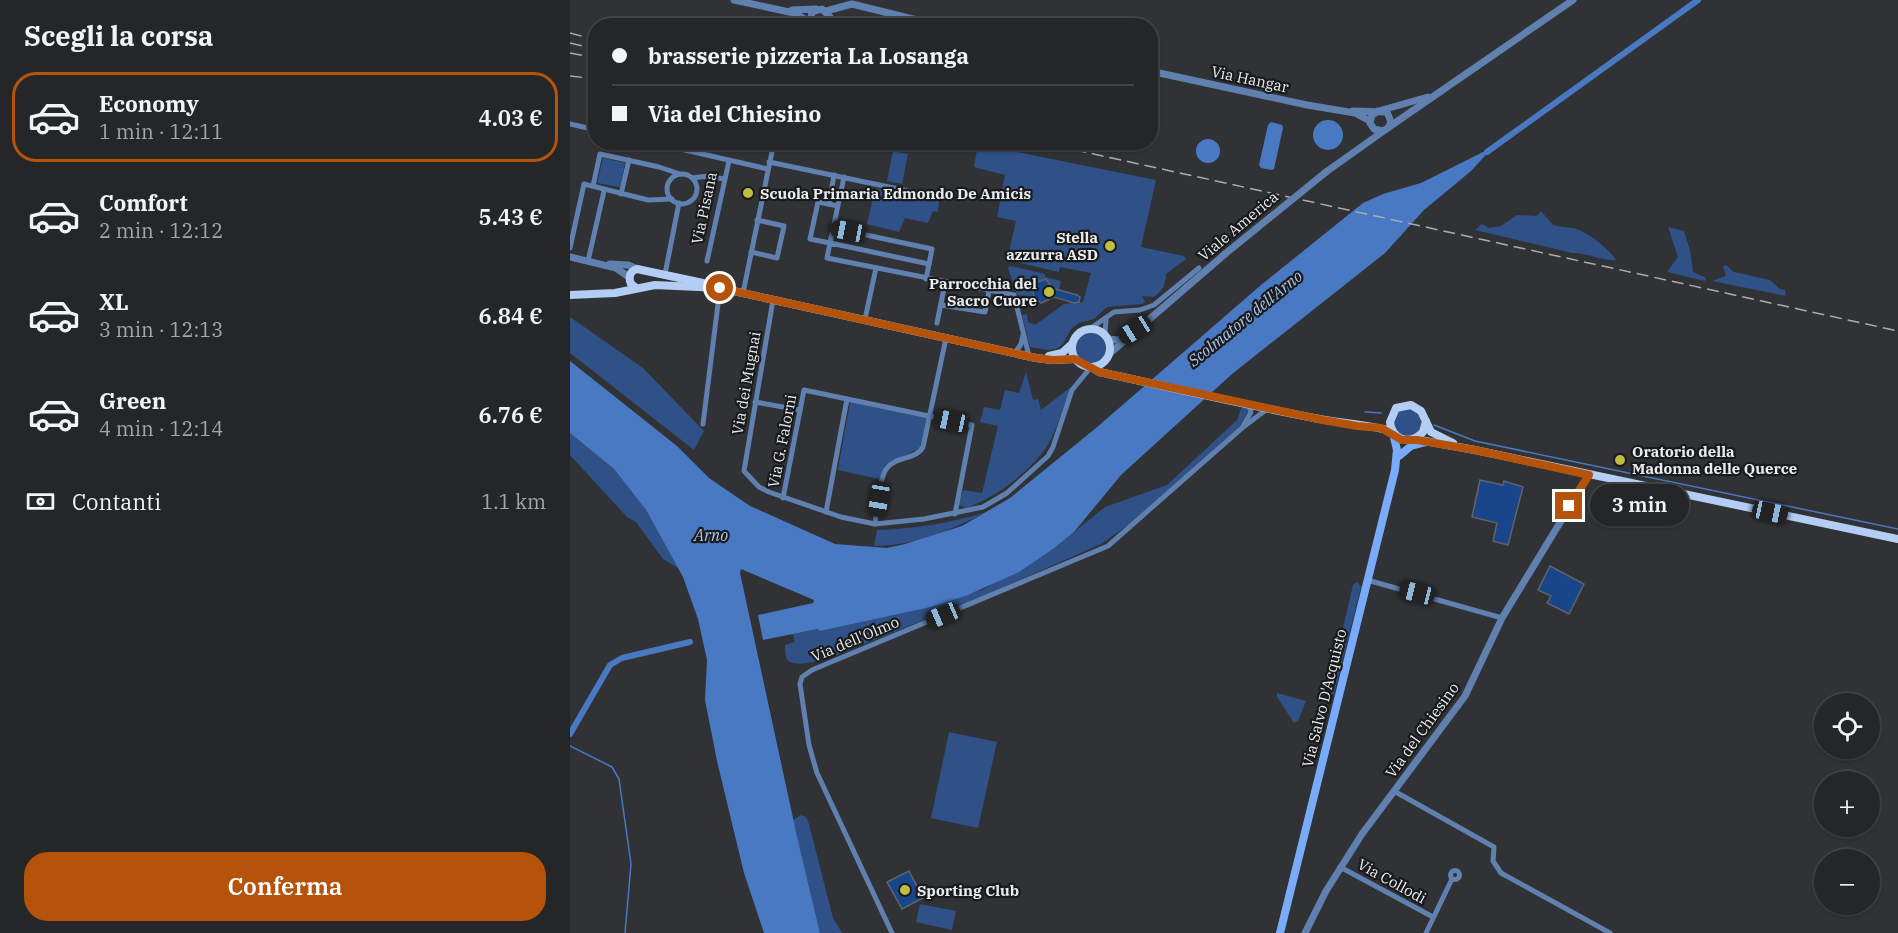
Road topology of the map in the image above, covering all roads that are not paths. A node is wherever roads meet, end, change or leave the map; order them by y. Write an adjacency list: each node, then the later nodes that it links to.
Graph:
1 (734, 0): 5 (street)
2 (1573, 0): 13 (street, Viale America)
3 (858, 7): 6 (street); 10 (street); 11 (street)
4 (816, 9): 5 (street); 6 (street); 8 (street)
5 (784, 10): 7 (street)
6 (826, 11): 9 (street)
7 (799, 18)
8 (811, 18)
9 (828, 18)
10 (834, 18)
11 (906, 18)
12 (1158, 73): 15 (street, Via Hangar)
13 (1439, 93): 14 (street, Viale America); 19 (street, Viale America)
14 (1380, 110): 15 (street, Via Hangar); 17 (street, Viale America); 19 (street)
15 (1345, 111): 17 (street, Via Hangar)
16 (570, 124): 18 (street)
17 (1371, 124): 19 (street); 20 (street, Viale America)
18 (588, 128)
19 (1387, 128): 20 (street, Viale America)
20 (1362, 145): 80 (street, Viale America, bridge)
21 (683, 150): 24 (street)
22 (772, 150): 25 (street)
23 (629, 160): 26 (street); 35 (street); 38 (street)
24 (729, 161): 27 (street); 34 (street, Via Pisana)
25 (769, 162): 27 (street); 29 (street)
26 (667, 169): 28 (street); 33 (street)
27 (768, 169): 44 (street)
28 (680, 174): 32 (street); 33 (street)
29 (834, 175): 31 (street); 42 (street)
30 (708, 176): 32 (street); 34 (street); 36 (street)
31 (844, 177): 39 (street); 43 (street)
32 (692, 178): 36 (street)
33 (671, 180): 40 (street)
34 (724, 180): 57 (street, Via Pisana)
35 (593, 186): 37 (street); 49 (street)
36 (697, 186): 41 (street)
37 (604, 190): 38 (street); 56 (street)
38 (621, 194): 40 (street)
39 (932, 196)
40 (672, 199): 41 (street)
41 (679, 203): 65 (street)
42 (829, 204): 43 (street); 47 (street)
43 (838, 206): 45 (street)
44 (757, 220): 52 (street); 52 (street)
45 (833, 228): 46 (street); 47 (street)
46 (860, 233): 48 (street); 50 (street)
47 (830, 243): 50 (street); 60 (street)
48 (905, 243): 55 (street); 59 (street)
49 (570, 248)
50 (857, 249): 51 (street)
51 (867, 251): 53 (street); 60 (street)
52 (751, 252): 71 (street)
53 (890, 256): 55 (street); 64 (street)
54 (570, 257): 56 (street)
55 (902, 258): 59 (street)
56 (588, 261): 58 (street)
57 (707, 261)
58 (601, 264): 63 (street); 67 (street)
59 (929, 264): 66 (street)
60 (864, 266): 61 (street)
61 (876, 268): 64 (street); 76 (street)
62 (1199, 268): 75 (street)
63 (642, 271): 65 (main road); 67 (main road); 67 (main road)
64 (888, 271): 66 (street)
65 (664, 274): 69 (main road)
66 (926, 279): 68 (street)
67 (634, 283): 69 (main road); 72 (main road)
68 (945, 283): 70 (street); 74 (street)
69 (720, 288): 71 (main road); 98 (street)
70 (989, 291): 74 (street); 79 (street)
71 (743, 293): 73 (main road)
72 (570, 295)
73 (773, 300): 76 (main road); 91 (street, Via dei Mugnai)
74 (940, 305): 77 (street)
75 (1108, 316): 78 (street); 82 (street)
76 (865, 319): 81 (main road)
77 (937, 323)
78 (1091, 328): 82 (main road); 83 (main road)
79 (1023, 330): 84 (street); 85 (street)
80 (1135, 330): 82 (street); 86 (street, Viale America)
81 (941, 336): 84 (main road); 87 (main road); 95 (street)
82 (1106, 336): 86 (main road)
83 (1072, 344): 85 (main road); 87 (main road)
84 (1017, 350): 85 (main road)
85 (1028, 352)
86 (1108, 355): 88 (main road); 89 (main road)
87 (1075, 359): 88 (main road)
88 (1092, 368): 89 (main road); 109 (street)
89 (1113, 373): 92 (main road)
90 (847, 399): 94 (street, Via G. Falorni); 95 (street); 108 (street)
91 (755, 402): 94 (street); 107 (street, Via dei Mugnai)
92 (1244, 402): 93 (main road); 96 (main road); 99 (street)
93 (1269, 408): 99 (street, Via dell'Olmo); 100 (main road)
94 (800, 410): 107 (street, Via G. Falorni)
95 (930, 416): 109 (street); 110 (street)
96 (1391, 416): 97 (main road); 100 (main road)
97 (1426, 422): 101 (main road); 103 (main road)
98 (703, 424)
99 (1242, 428): 118 (street, Via dell'Olmo)
100 (1394, 436): 101 (main road); 105 (main road)
101 (1413, 440): 102 (main road); 104 (main road)
102 (1429, 442): 103 (main road); 104 (main road)
103 (1475, 450): 106 (main road)
104 (1399, 456): 105 (main road)
105 (1395, 470): 112 (main road, Via Salvo D'Acquisto)
106 (1589, 475): 111 (main road); 113 (street, Via del Chiesino)
107 (783, 498): 108 (street)
108 (826, 512): 110 (street)
109 (955, 514): 110 (street)
110 (875, 524)
111 (1898, 539)
112 (1367, 580): 113 (street); 119 (main road, Via Salvo D'Acquisto)
113 (1502, 618): 114 (street, Via del Chiesino)
114 (1394, 792): 115 (street, Via del Chiesino); 122 (street)
115 (1340, 867): 117 (street, Via Collodi); 120 (street, Via del Chiesino)
116 (1452, 879): 117 (street)
117 (1433, 917): 121 (street)
118 (892, 933)
119 (1280, 933)
120 (1305, 933)
121 (1426, 933)
122 (1611, 933)

